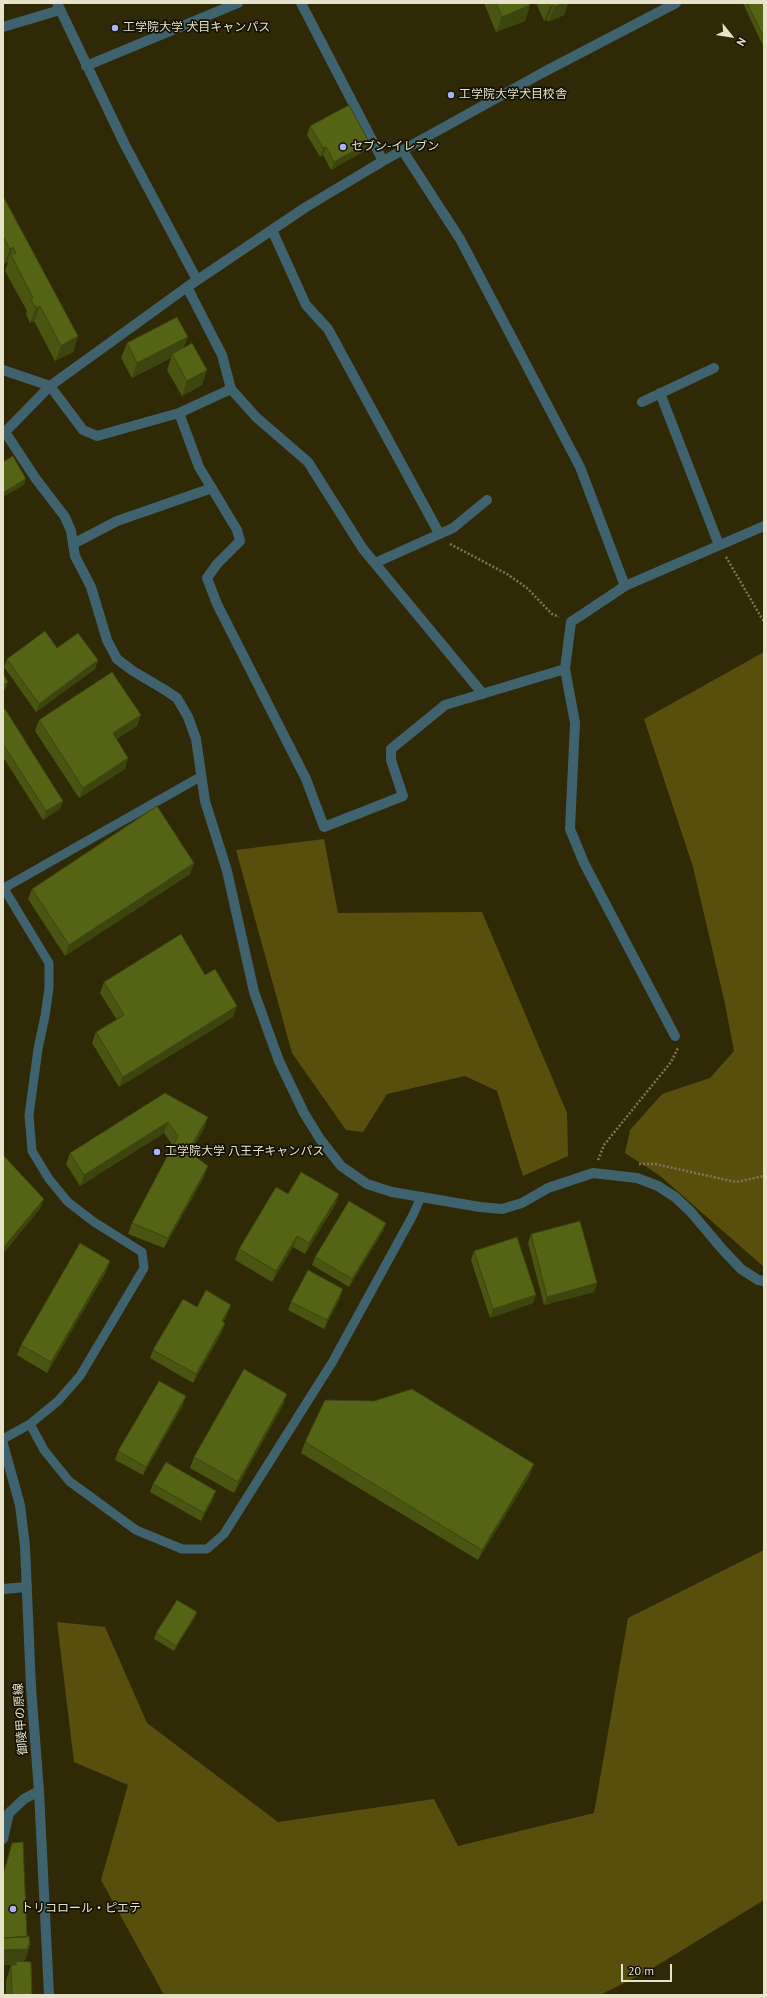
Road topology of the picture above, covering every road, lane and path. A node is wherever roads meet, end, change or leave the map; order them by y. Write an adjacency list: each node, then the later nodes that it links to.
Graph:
1 (238, 3): 6 (street)
2 (301, 3): 8 (street)
3 (676, 3): 7 (street)
4 (59, 6): 5 (street); 6 (street)
5 (3, 27)
6 (86, 66): 10 (street)
7 (403, 151): 8 (street); 27 (street)
8 (383, 161): 9 (street)
9 (272, 230): 10 (street); 23 (street)
10 (197, 280): 11 (street)
11 (187, 287): 14 (street); 15 (street)
12 (714, 368): 16 (street)
13 (3, 370): 14 (street)
14 (50, 386): 18 (street); 19 (street)
15 (231, 389): 18 (street); 26 (street)
16 (660, 393): 17 (street); 25 (street)
17 (642, 402)
18 (179, 413): 20 (street)
19 (4, 433): 24 (street)
20 (212, 488): 24 (street); 31 (street)
21 (487, 500): 23 (street)
22 (764, 526): 25 (street)
23 (439, 533): 26 (street); 28 (path)
24 (73, 544): 32 (street)
25 (719, 545): 27 (street); 29 (path)
26 (375, 563): 31 (street)
27 (625, 586): 28 (street)
28 (571, 622): 30 (street)
29 (764, 622)
30 (565, 669): 31 (street); 34 (street)
31 (483, 694)
32 (200, 777): 33 (lane); 38 (street)
33 (3, 888): 40 (lane)
34 (675, 1036): 35 (path)
35 (593, 1173): 36 (street); 38 (street)
36 (620, 1175): 37 (path); 39 (street)
37 (764, 1176)
38 (421, 1197): 40 (lane)
39 (764, 1281)
40 (30, 1424): 41 (lane)
41 (3, 1439)
42 (3, 1444): 43 (street, 御陵甲の原線)
43 (27, 1586): 44 (street); 45 (street, 御陵甲の原線)
44 (3, 1589)
45 (39, 1791): 46 (street); 47 (street, 御陵甲の原線)
46 (3, 1839)
47 (49, 1995)

